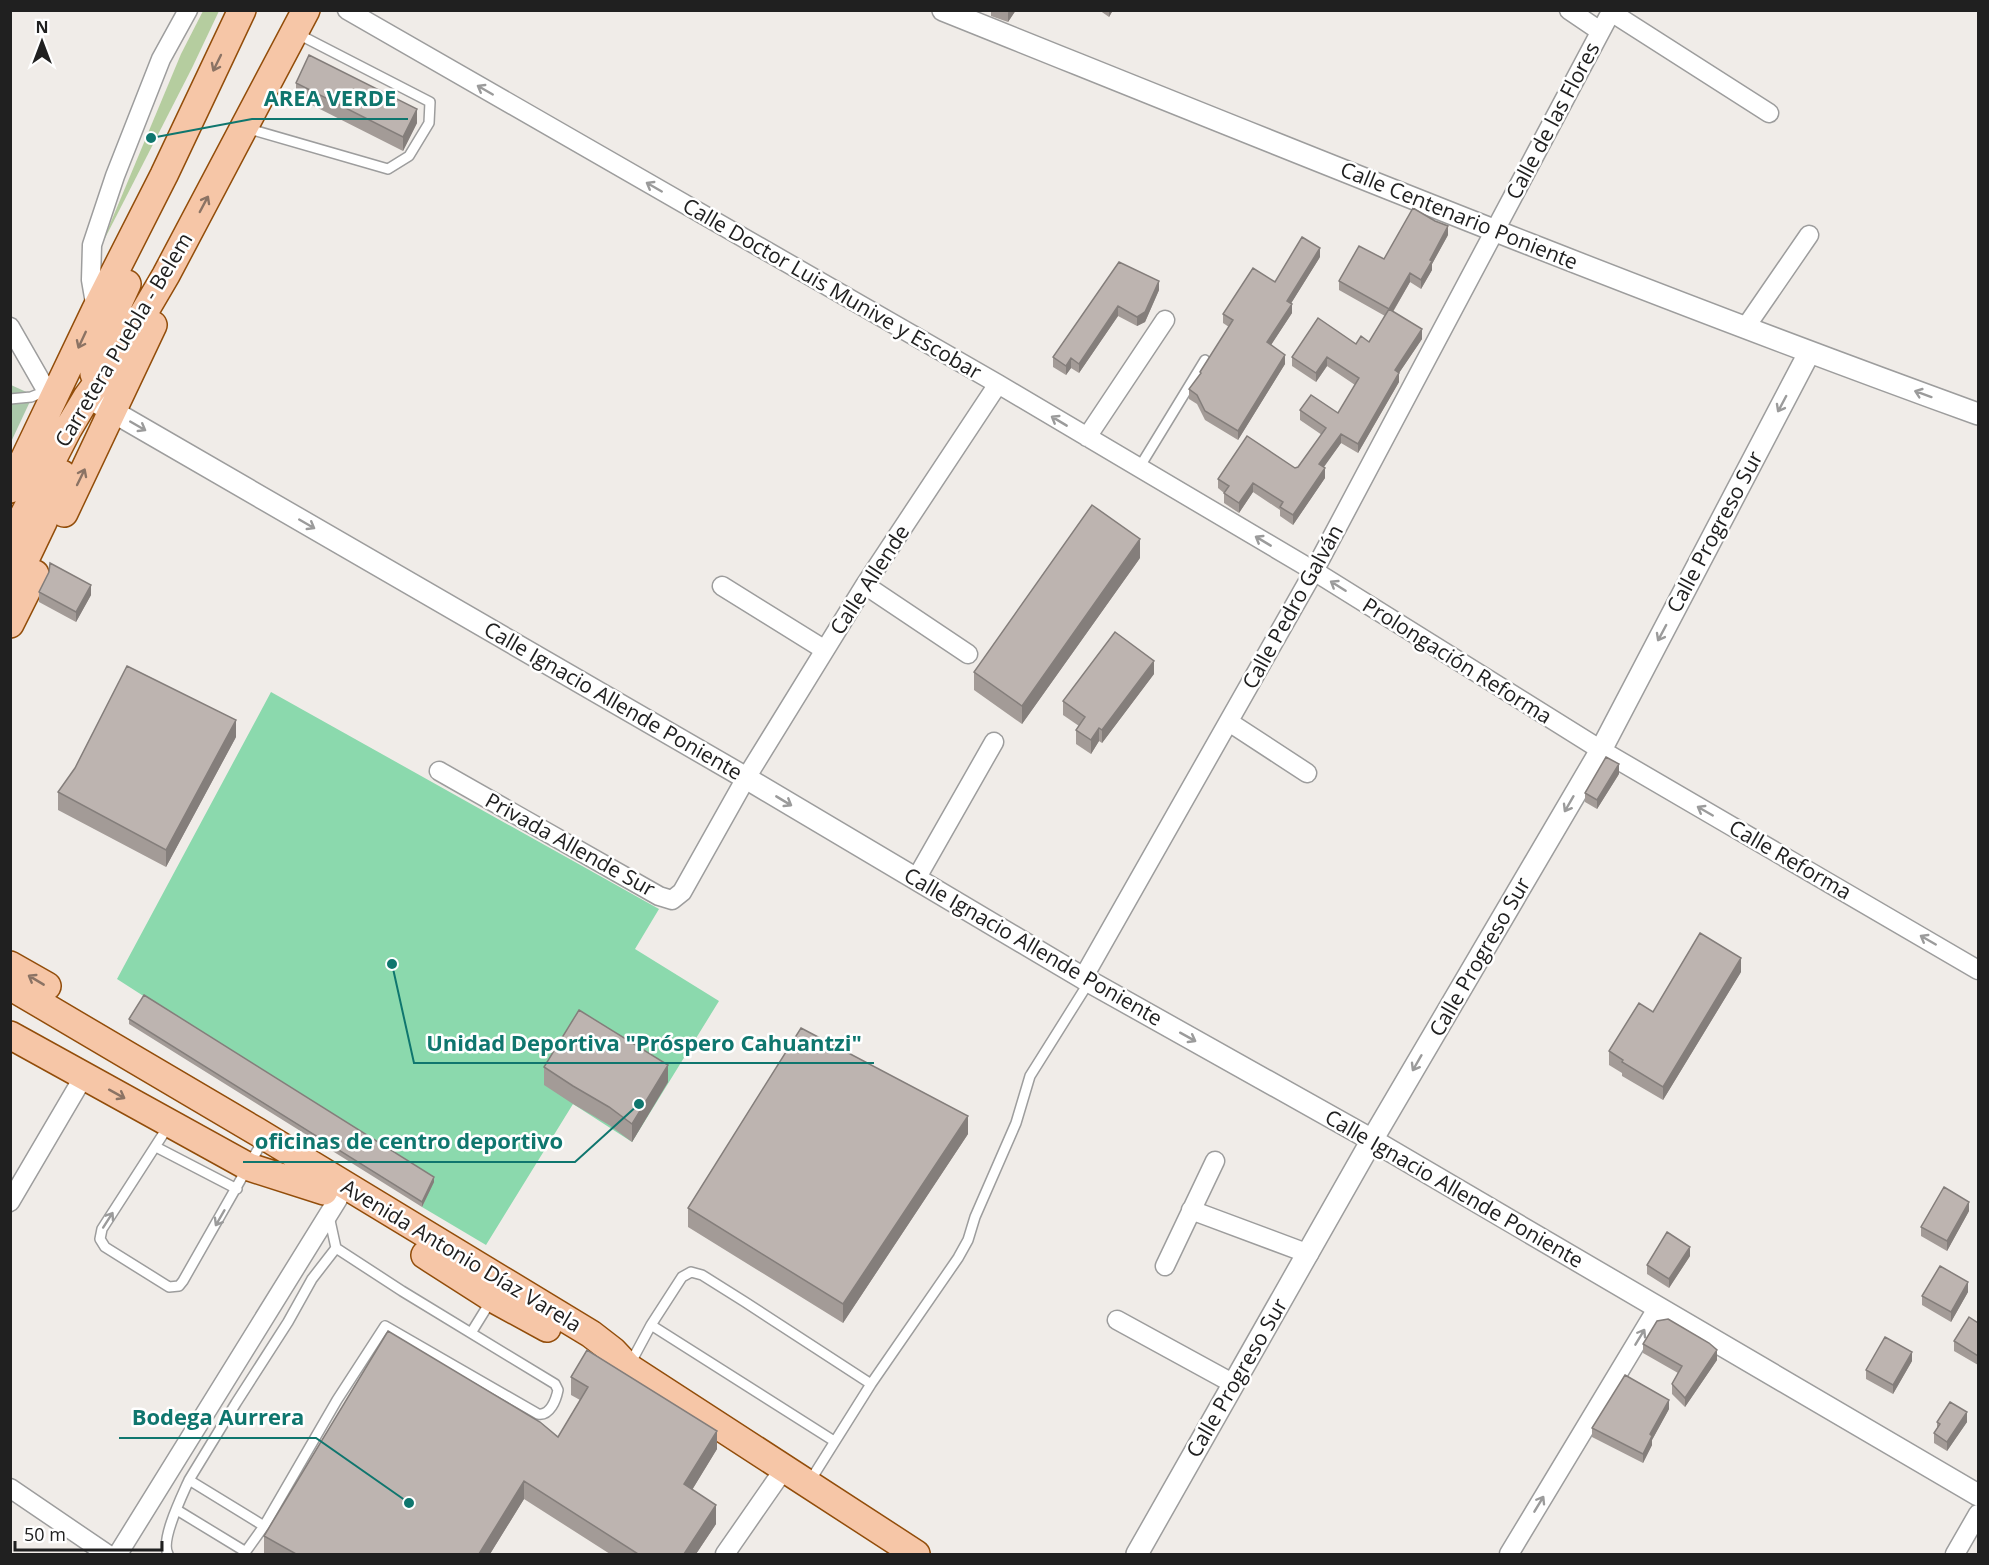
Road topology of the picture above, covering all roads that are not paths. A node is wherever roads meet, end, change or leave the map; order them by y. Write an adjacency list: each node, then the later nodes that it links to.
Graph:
1 (188, 10): 15 (street)
2 (242, 10): 11 (main road, Carretera Puebla - Belem, one-way to 11)
3 (347, 10): 21 (street, Calle Doctor Luis Munive y Escobar, one-way to 3)
4 (943, 10): 12 (street, Calle Centenario Poniente)
5 (1569, 10): 8 (street)
6 (1612, 11): 8 (street, Calle de las Flores); 9 (street)
7 (296, 18): 10 (main road, Carretera Puebla - Belem); 10 (lane)
8 (1600, 31): 12 (street, Calle de las Flores)
9 (1769, 113)
10 (244, 127): 14 (main road, Carretera Puebla - Belem, one-way to 10)
11 (164, 175): 15 (main road, Carretera Puebla - Belem); 23 (main road)
12 (1494, 231): 18 (street, Calle Centenario Poniente); 31 (street, Calle Pedro Galván)
13 (1809, 235): 18 (street)
14 (166, 275): 23 (main road, Carretera Puebla - Belem); 25 (main road)
15 (96, 309): 22 (main road, Carretera Puebla - Belem, one-way to 22)
16 (1165, 320): 27 (street)
17 (10, 327): 22 (street)
18 (1745, 328): 19 (street, Calle Centenario Poniente)
19 (1809, 353): 26 (street, Calle Centenario Poniente, one-way to 19); 40 (street, Calle Progreso Sur, one-way to 40)
20 (1204, 360): 28 (lane)
21 (998, 384): 27 (street, Calle Doctor Luis Munive y Escobar, one-way to 21); 32 (street, Calle Allende)
22 (50, 396): 24 (lane); 29 (main road, Carretera Puebla - Belem)
23 (87, 397): 25 (street, Calle Ignacio Allende Poniente); 30 (main road, Carretera Puebla - Belem); 34 (main road)
24 (10, 399)
25 (113, 411): 35 (main road, one-way to 25); 43 (street, Calle Ignacio Allende Poniente, one-way to 43)
26 (1978, 414)
27 (1087, 437): 28 (street, Calle Doctor Luis Munive y Escobar)
28 (1139, 468): 31 (street, Calle Doctor Luis Munive y Escobar, one-way to 28)
29 (10, 489)
30 (10, 542)
31 (1314, 571): 38 (street, Calle Pedro Galván); 40 (street, Prolongación Reforma, one-way to 31)
32 (865, 585): 36 (street, Calle Allende); 37 (street)
33 (722, 586): 36 (street)
34 (10, 591)
35 (10, 624)
36 (825, 651): 43 (street, Calle Allende)
37 (968, 654)
38 (1229, 722): 42 (street); 47 (street, Calle Pedro Galván)
39 (994, 742): 44 (street)
40 (1601, 750): 46 (street, Calle Reforma, one-way to 40); 53 (street, Calle Progreso Sur, one-way to 53)
41 (439, 771): 43 (street, Privada Allende Sur)
42 (1307, 773)
43 (746, 778): 44 (street, Calle Ignacio Allende Poniente, one-way to 44)
44 (916, 879): 47 (street, Calle Ignacio Allende Poniente)
45 (10, 965): 55 (main road, one-way to 45)
46 (1978, 970)
47 (1086, 980): 53 (street, Calle Ignacio Allende Poniente, one-way to 53); 69 (lane)
48 (10, 986): 55 (main road, Avenida Antonio Díaz Varela)
49 (10, 1005): 55 (main road, Avenida Antonio Díaz Varela)
50 (10, 1035): 51 (main road)
51 (84, 1076): 52 (main road, one-way to 52); 58 (street)
52 (171, 1123): 54 (lane); 55 (main road)
53 (1372, 1140): 61 (street, Calle Progreso Sur); 64 (street, Calle Ignacio Allende Poniente)
54 (156, 1147): 55 (lane); 55 (lane, one-way to 54)
55 (250, 1160): 57 (main road, Avenida Antonio Díaz Varela); 68 (main road, Avenida Antonio Díaz Varela)
56 (1215, 1161): 59 (street)
57 (330, 1201): 60 (lane); 63 (main road, Avenida Antonio Díaz Varela); 82 (street)
58 (10, 1202)
59 (1191, 1210): 61 (street); 62 (street)
60 (336, 1248): 67 (lane); 73 (lane)
61 (1309, 1254): 70 (street, Calle Progreso Sur)
62 (1165, 1266)
63 (492, 1298): 67 (lane); 68 (main road, Avenida Antonio Díaz Varela)
64 (1658, 1307): 76 (street, Calle Ignacio Allende Poniente); 87 (street, one-way to 64)
65 (1117, 1320): 70 (street)
66 (651, 1325): 68 (lane); 69 (lane); 71 (lane)
67 (471, 1333): 79 (lane)
68 (628, 1367): 72 (main road, Avenida Antonio Díaz Varela)
69 (872, 1384): 71 (lane)
70 (1234, 1384): 86 (street, Calle Progreso Sur)
71 (834, 1441): 74 (lane)
72 (784, 1468): 74 (main road, Avenida Antonio Díaz Varela); 84 (street)
73 (189, 1480): 77 (lane); 79 (lane)
74 (808, 1483): 85 (main road, Avenida Antonio Díaz Varela)
75 (10, 1488): 81 (street)
76 (1978, 1495)
77 (177, 1510): 80 (lane); 83 (lane)
78 (1978, 1514): 88 (street)
79 (264, 1526): 80 (lane)
80 (245, 1553)
81 (107, 1554)
82 (118, 1554)
83 (168, 1554)
84 (725, 1554)
85 (916, 1554)
86 (1137, 1554)
87 (1509, 1554)
88 (1955, 1554)

